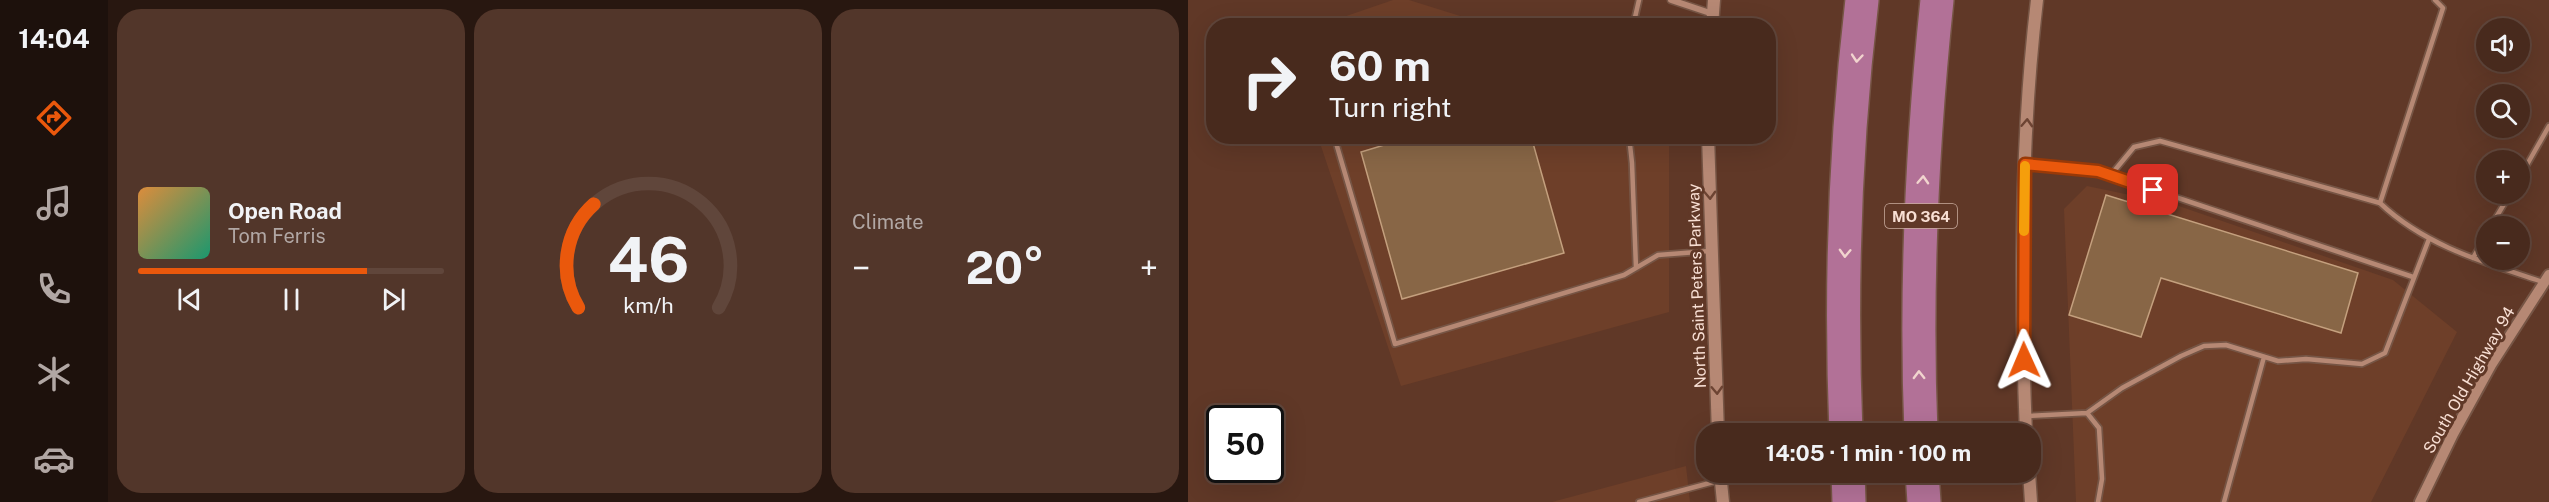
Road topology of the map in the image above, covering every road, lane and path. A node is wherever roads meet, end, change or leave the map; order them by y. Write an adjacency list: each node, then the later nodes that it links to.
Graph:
1 (1640, 0): 8 (lane)
2 (1671, 0): 9 (street)
3 (1714, 0): 10 (main road)
4 (1862, 0): 30 (highway, one-way to 30)
5 (1937, 0): 31 (highway, MO 364, one-way to 5)
6 (2037, 0): 16 (main road, one-way to 6)
7 (2435, 0): 18 (lane)
8 (1634, 18)
9 (1708, 18)
10 (1712, 18)
11 (2549, 126): 15 (lane)
12 (1336, 144): 23 (lane)
13 (1630, 144): 23 (lane)
14 (1708, 144): 20 (main road, North Saint Peters Parkway, one-way to 20)
15 (2530, 159)
16 (2025, 164): 17 (lane); 28 (main road)
17 (2110, 176): 18 (lane); 24 (lane)
18 (2380, 203): 19 (lane)
19 (2429, 238): 22 (lane); 24 (lane)
20 (1712, 251): 23 (lane); 29 (main road, North Saint Peters Parkway, one-way to 29)
21 (2476, 253): 22 (lane)
22 (2473, 258): 25 (lane)
23 (1636, 268)
24 (2413, 276): 26 (lane)
25 (2548, 280): 45 (street, South Old Highway 94)
26 (2264, 357): 27 (lane); 44 (lane)
27 (2087, 413): 28 (lane); 43 (lane)
28 (2026, 416): 32 (main road)
29 (1718, 423)
30 (1846, 423)
31 (1921, 423)
32 (2026, 423)
33 (1699, 483): 38 (lane)
34 (1722, 483): 39 (main road)
35 (1848, 483): 40 (highway)
36 (1923, 483): 41 (highway)
37 (2030, 483): 42 (main road)
38 (1639, 502)
39 (1723, 502)
40 (1849, 502)
41 (1924, 502)
42 (2031, 502)
43 (2098, 502)
44 (2224, 502)
45 (2420, 502)

